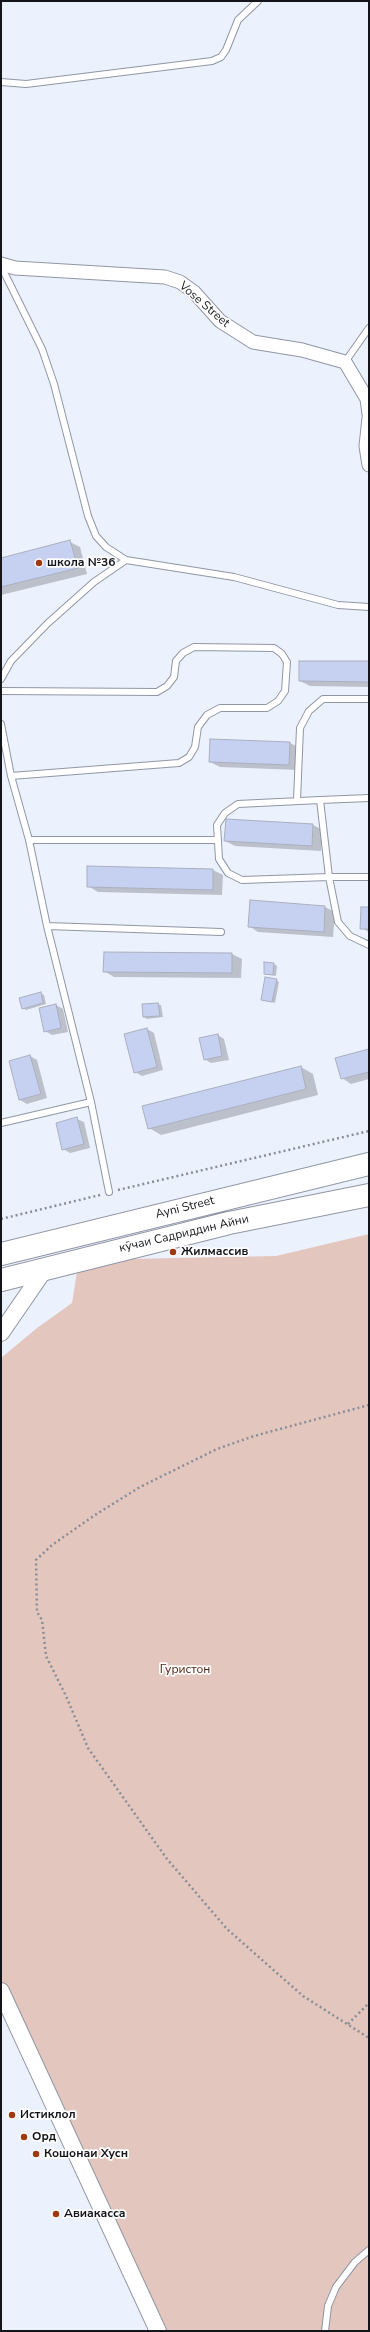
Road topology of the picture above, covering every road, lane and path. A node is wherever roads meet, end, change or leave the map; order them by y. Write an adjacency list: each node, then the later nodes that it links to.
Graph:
1 (258, 1): 2 (lane)
2 (1, 82)
3 (1, 265): 5 (street, Vose Street); 9 (lane)
4 (369, 328): 5 (lane)
5 (345, 362): 6 (street)
6 (369, 414)
7 (369, 418): 8 (street)
8 (369, 464)
9 (126, 560): 10 (lane); 11 (lane)
10 (369, 607)
11 (1, 679)
12 (1, 691): 15 (lane)
13 (369, 699): 17 (lane)
14 (1, 724): 15 (lane)
15 (12, 776): 19 (lane)
16 (369, 798): 18 (lane)
17 (297, 800): 18 (lane); 20 (lane)
18 (320, 800): 21 (lane)
19 (30, 840): 20 (lane); 23 (lane)
20 (218, 840): 21 (lane)
21 (329, 877): 22 (lane); 25 (lane)
22 (369, 877)
23 (47, 926): 24 (lane); 26 (lane)
24 (221, 932)
25 (369, 946)
26 (91, 1102): 27 (lane); 30 (lane)
27 (1, 1123)
28 (369, 1131): 30 (path)
29 (369, 1164): 33 (highway, Ayni Street)
30 (109, 1192): 32 (path)
31 (369, 1195): 34 (highway, кӯчаи Садриддин Айни)
32 (1, 1218)
33 (1, 1254)
34 (45, 1269): 35 (highway, кӯчаи Садриддин Айни); 36 (street)
35 (1, 1280)
36 (1, 1333)
37 (369, 1405): 40 (path)
38 (1, 1991): 43 (street)
39 (369, 2003): 40 (path)
40 (348, 2024): 41 (path)
41 (369, 2038)
42 (369, 2250): 44 (lane)
43 (158, 2331)
44 (324, 2331)

